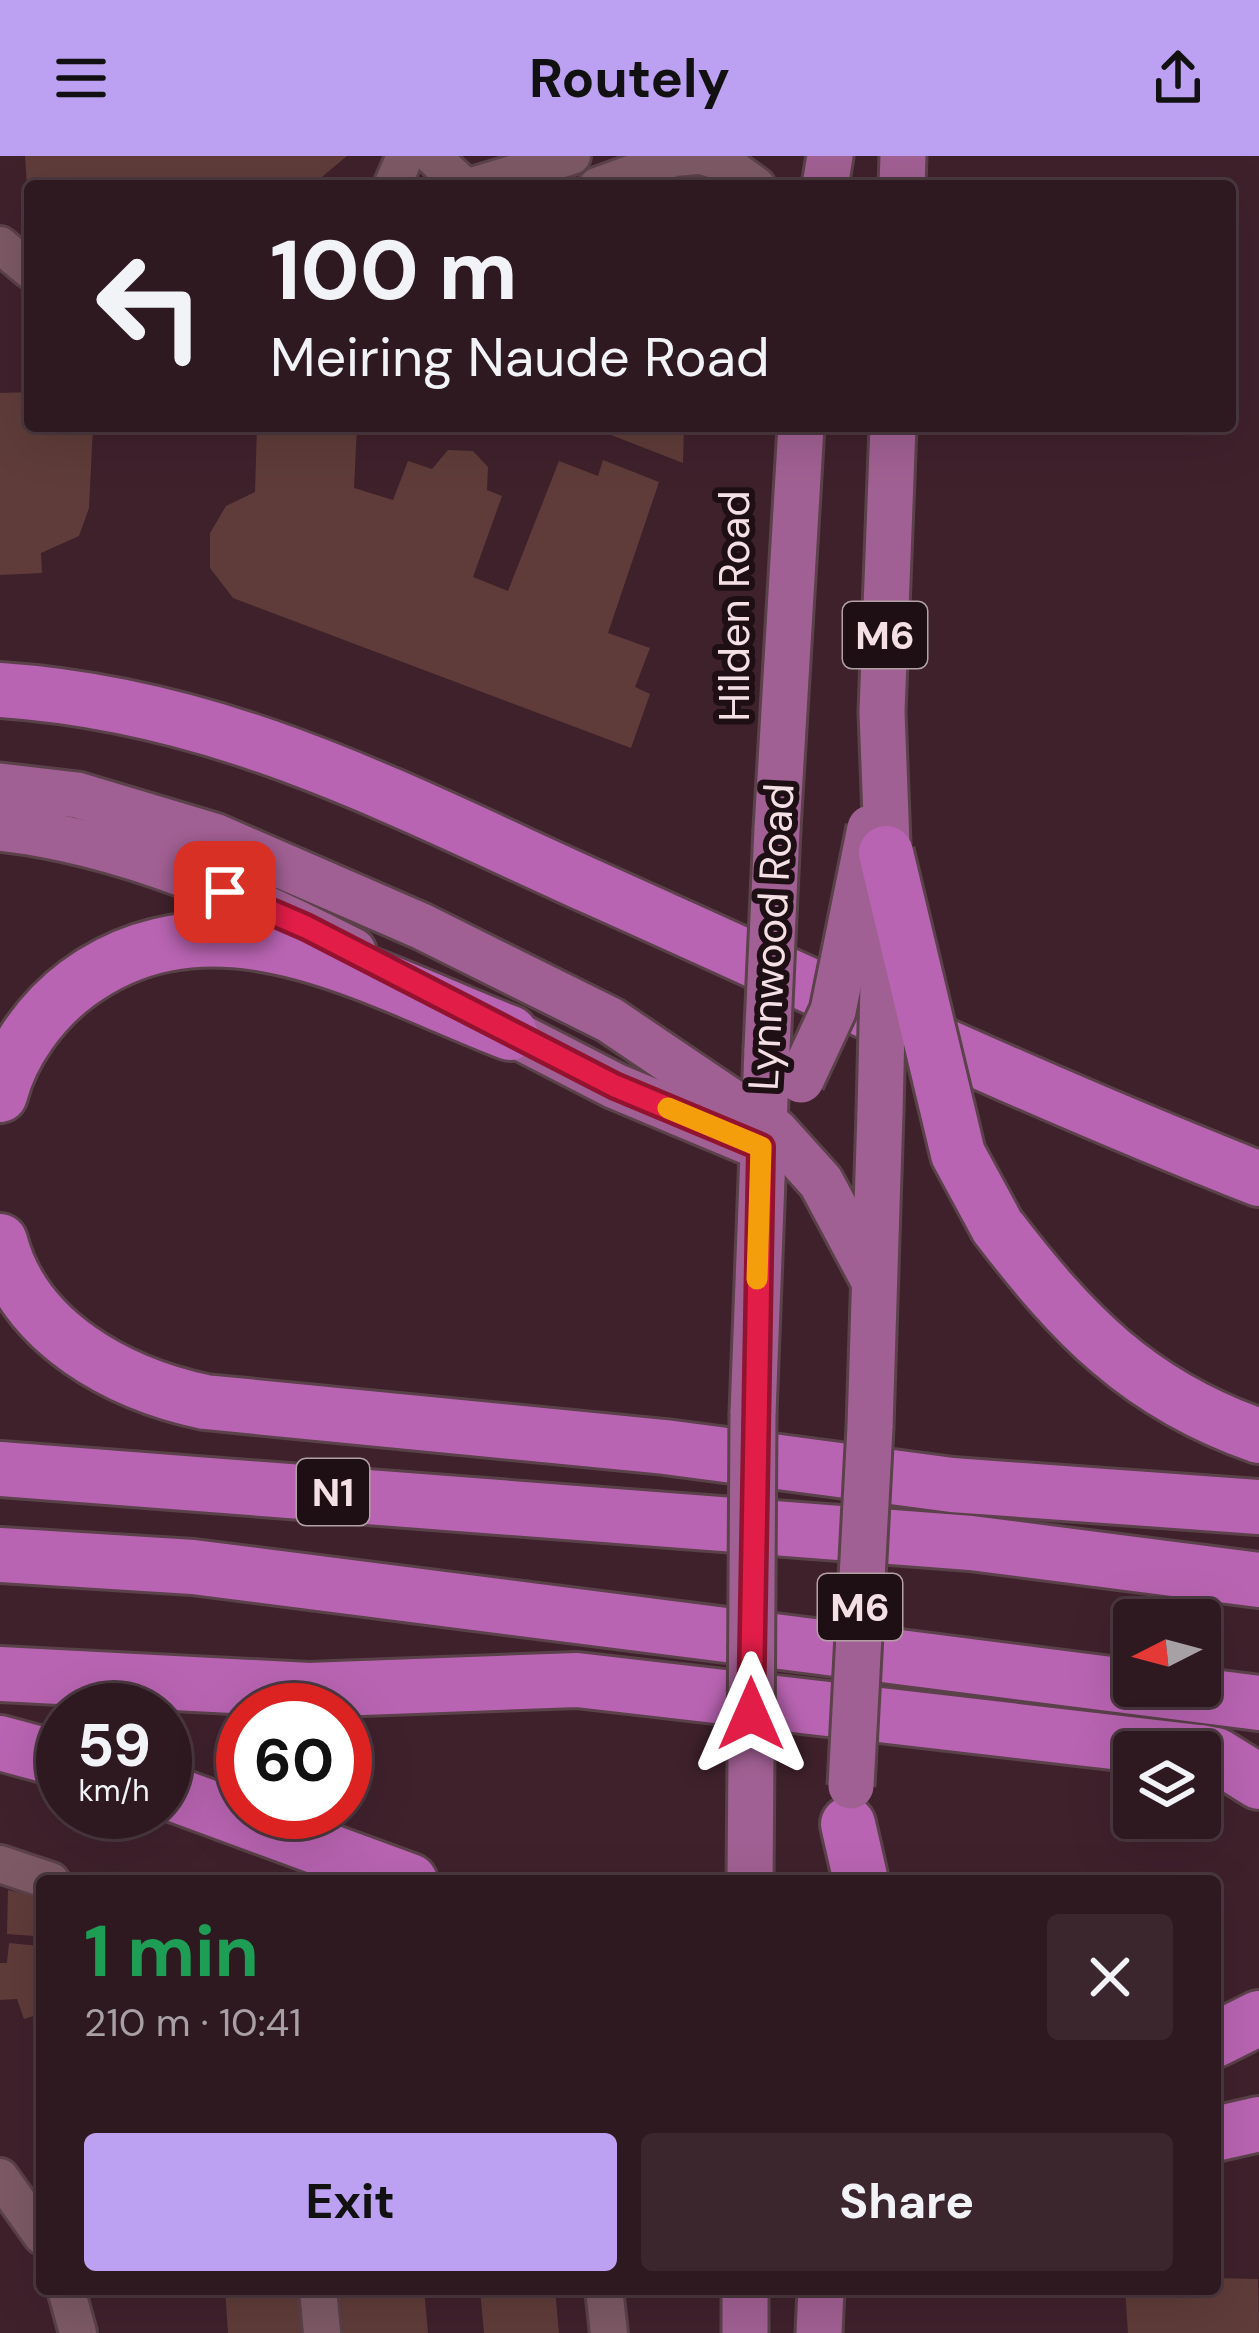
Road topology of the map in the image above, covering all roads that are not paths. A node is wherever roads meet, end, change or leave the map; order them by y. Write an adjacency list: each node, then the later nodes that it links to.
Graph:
1 (432, 156): 4 (street)
2 (572, 156): 5 (street)
3 (699, 156): 6 (street); 7 (street)
4 (461, 180)
5 (489, 180)
6 (614, 180)
7 (748, 180)
8 (0, 245): 9 (street)
9 (24, 265)
10 (780, 432): 17 (street, Hilden Road)
11 (801, 432): 17 (main road, Lynnwood Road / M6)
12 (893, 432): 19 (main road, M6)
13 (0, 671): 15 (street)
14 (0, 690): 15 (highway)
15 (80, 695): 23 (highway)
16 (0, 786): 22 (main road)
17 (778, 808): 22 (main road, Lynnwood Road / M6, bridge)
18 (0, 828): 20 (main road)
19 (881, 842): 22 (main road, bridge); 25 (main road, M6, bridge); 26 (highway, bridge)
20 (510, 1033): 21 (highway); 22 (main road)
21 (0, 1095)
22 (766, 1133): 25 (main road); 44 (main road, Lynnwood Road / M6, bridge)
23 (1259, 1179)
24 (0, 1241): 28 (highway)
25 (874, 1281): 41 (main road, M6, bridge)
26 (1259, 1436)
27 (0, 1469): 30 (highway, N1)
28 (1259, 1507)
29 (1259, 1541): 30 (highway)
30 (971, 1543): 32 (highway, N1)
31 (0, 1555): 34 (highway, N1)
32 (1259, 1580)
33 (0, 1674): 35 (highway)
34 (1259, 1702)
35 (1113, 1742)
36 (0, 1743): 37 (highway)
37 (36, 1753)
38 (1221, 1758): 39 (highway)
39 (1259, 1782)
40 (192, 1801): 43 (highway)
41 (849, 1805): 45 (main road, M6); 46 (highway)
42 (0, 1864): 47 (street)
43 (394, 1875)
44 (750, 1875)
45 (844, 1875)
46 (860, 1875)
47 (36, 1876)
48 (1259, 2018): 49 (highway)
49 (1221, 2037)
50 (1259, 2124): 51 (highway)
51 (1221, 2133)
52 (21, 2189): 53 (street)
53 (36, 2223)
54 (68, 2295): 59 (street)
55 (319, 2295): 60 (street)
56 (605, 2295): 61 (street)
57 (745, 2295): 62 (main road)
58 (821, 2295): 63 (main road)
59 (78, 2333)
60 (322, 2333)
61 (609, 2333)
62 (745, 2333)
63 (819, 2333)

